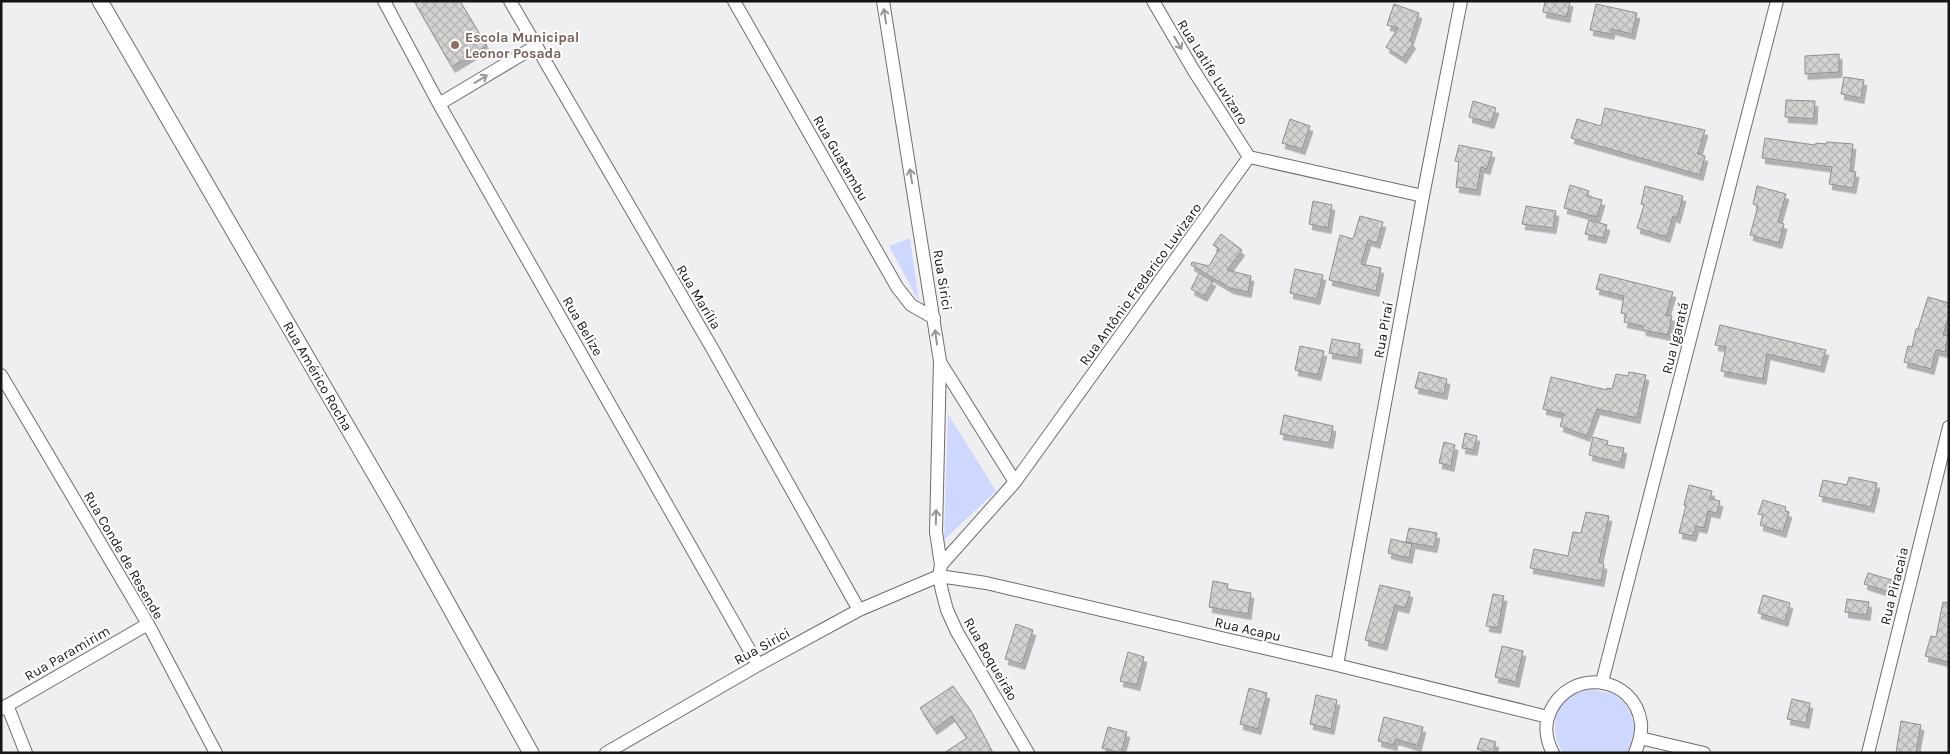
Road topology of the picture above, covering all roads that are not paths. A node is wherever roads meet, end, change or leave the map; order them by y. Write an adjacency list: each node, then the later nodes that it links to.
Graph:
1 (100, 1): 29 (street, Rua Américo Rocha)
2 (384, 1): 10 (street, Rua Belize)
3 (510, 1): 9 (street, Rua Marília)
4 (734, 1): 13 (street, Rua Guatambu)
5 (883, 1): 13 (street, Rua Sirici, one-way to 5)
6 (1153, 1): 11 (street, Rua Latife Luvizaro, one-way to 11)
7 (1461, 1): 12 (street, Rua Piraí)
8 (1777, 1): 23 (street, Rua Igaratá)
9 (536, 46): 10 (street, one-way to 9); 19 (street, Rua Marília)
10 (440, 104): 21 (street, Rua Belize)
11 (1249, 157): 12 (street); 17 (street, Rua Antônio Frederico Luvizaro)
12 (1423, 196): 22 (street, Rua Piraí)
13 (934, 318): 14 (street, Rua Sirici, one-way to 13)
14 (940, 361): 17 (street); 18 (street, Rua Sirici, one-way to 14)
15 (1, 375): 20 (street, Rua Conde de Resende)
16 (1949, 427): 35 (street, Rua Piracaia)
17 (1015, 482): 18 (street, Rua Antônio Frederico Luvizaro)
18 (940, 571): 19 (street, Rua Sirici); 22 (street, Rua Acapu); 31 (street, Rua Boqueirão)
19 (858, 610): 21 (street, Rua Sirici)
20 (148, 624): 24 (street, Rua Paramirim); 28 (street, Rua Conde de Resende)
21 (758, 665): 30 (street, Rua Sirici)
22 (1337, 665): 25 (street, Rua Acapu)
23 (1602, 682): 25 (street); 26 (street)
24 (4, 707): 27 (street)
25 (1548, 717): 32 (street)
26 (1640, 738): 33 (street); 34 (street)
27 (26, 753)
28 (216, 753)
29 (531, 753)
30 (606, 753)
31 (1028, 753)
32 (1553, 753)
33 (1635, 753)
34 (1704, 753)
35 (1868, 753)

